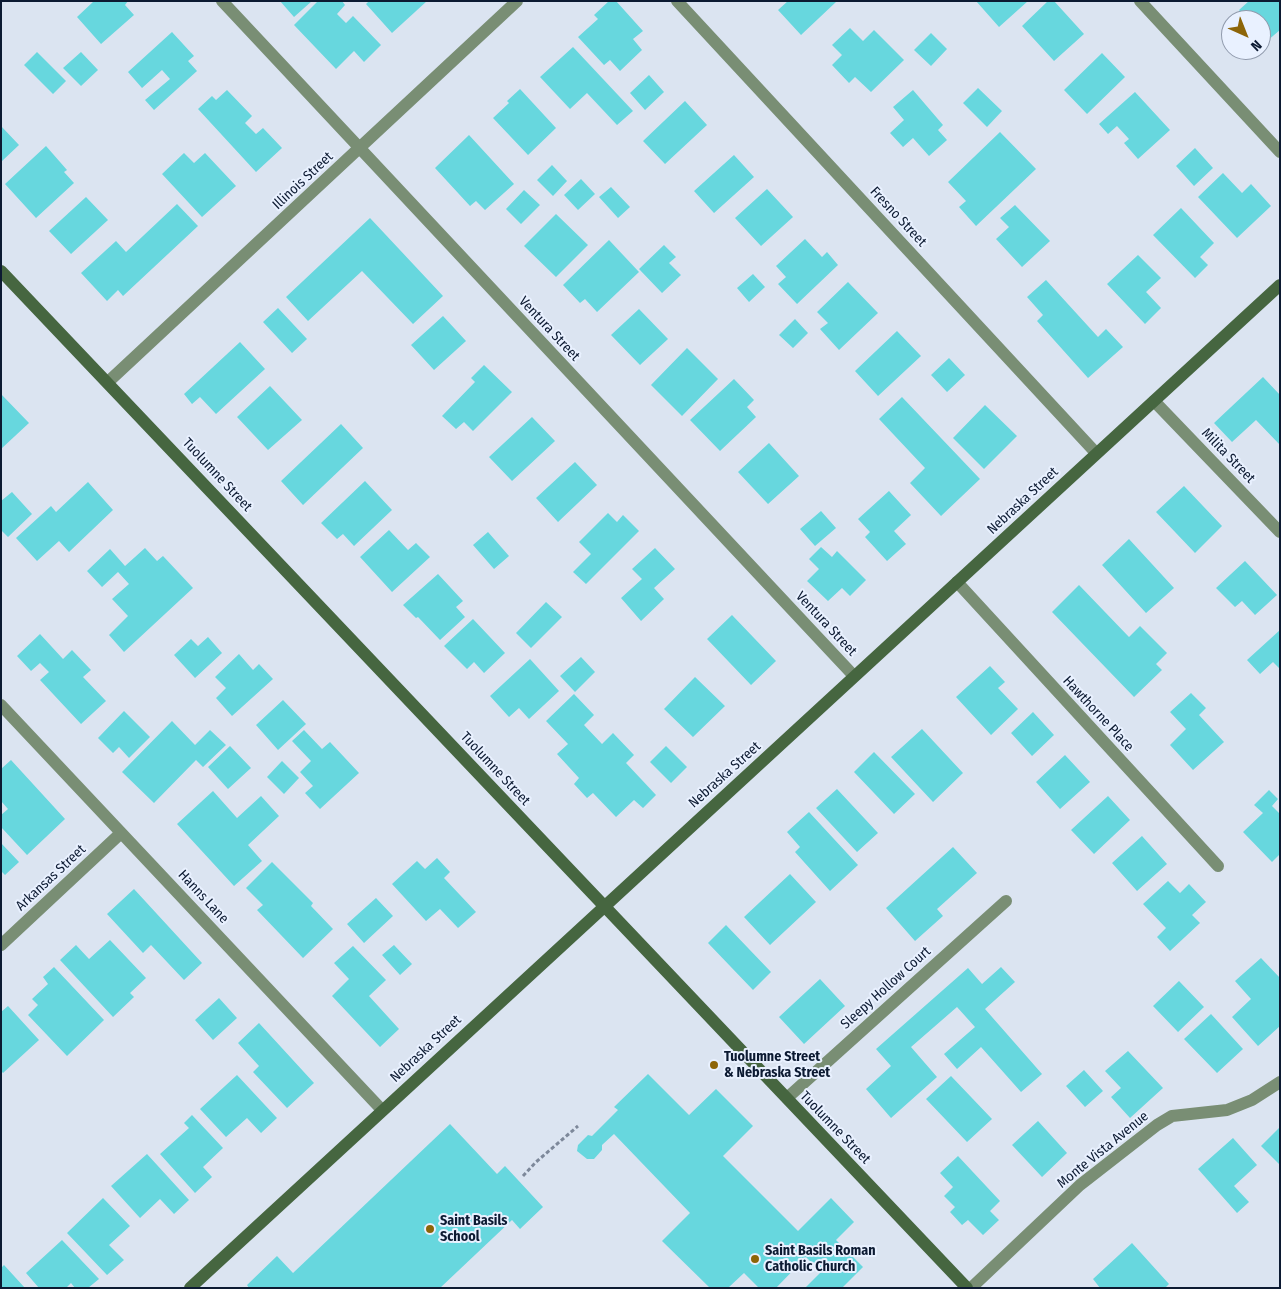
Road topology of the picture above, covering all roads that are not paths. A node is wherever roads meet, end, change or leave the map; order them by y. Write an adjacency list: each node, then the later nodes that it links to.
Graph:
1 (222, 1): 5 (street, Ventura Street)
2 (517, 1): 5 (street, Illinois Street)
3 (677, 1): 11 (street, Fresno Street)
4 (1140, 1): 6 (street)
5 (360, 148): 9 (street, Illinois Street); 14 (street, Ventura Street)
6 (1280, 152)
7 (1, 271): 9 (street, Tuolumne Street)
8 (1280, 285): 10 (street, Nebraska Street)
9 (108, 382): 19 (street, Tuolumne Street)
10 (1154, 402): 11 (street, Nebraska Street); 12 (street, Milita Street)
11 (1096, 453): 13 (street, Nebraska Street)
12 (1280, 532)
13 (957, 582): 14 (street, Nebraska Street); 17 (street, Hawthorne Place)
14 (854, 676): 19 (street, Nebraska Street)
15 (1, 705): 16 (street, Hanns Lane)
16 (121, 833): 20 (street, Arkansas Street); 23 (street, Hanns Lane)
17 (1218, 866)
18 (1006, 901): 22 (street, Sleepy Hollow Court)
19 (604, 906): 22 (street, Tuolumne Street); 23 (street, Nebraska Street)
20 (1, 945)
21 (1280, 1082): 26 (street, Monte Vista Avenue)
22 (786, 1098): 25 (street, Tuolumne Street)
23 (382, 1110): 24 (street, Nebraska Street)
24 (198, 1285)
25 (967, 1288)
26 (971, 1288)

